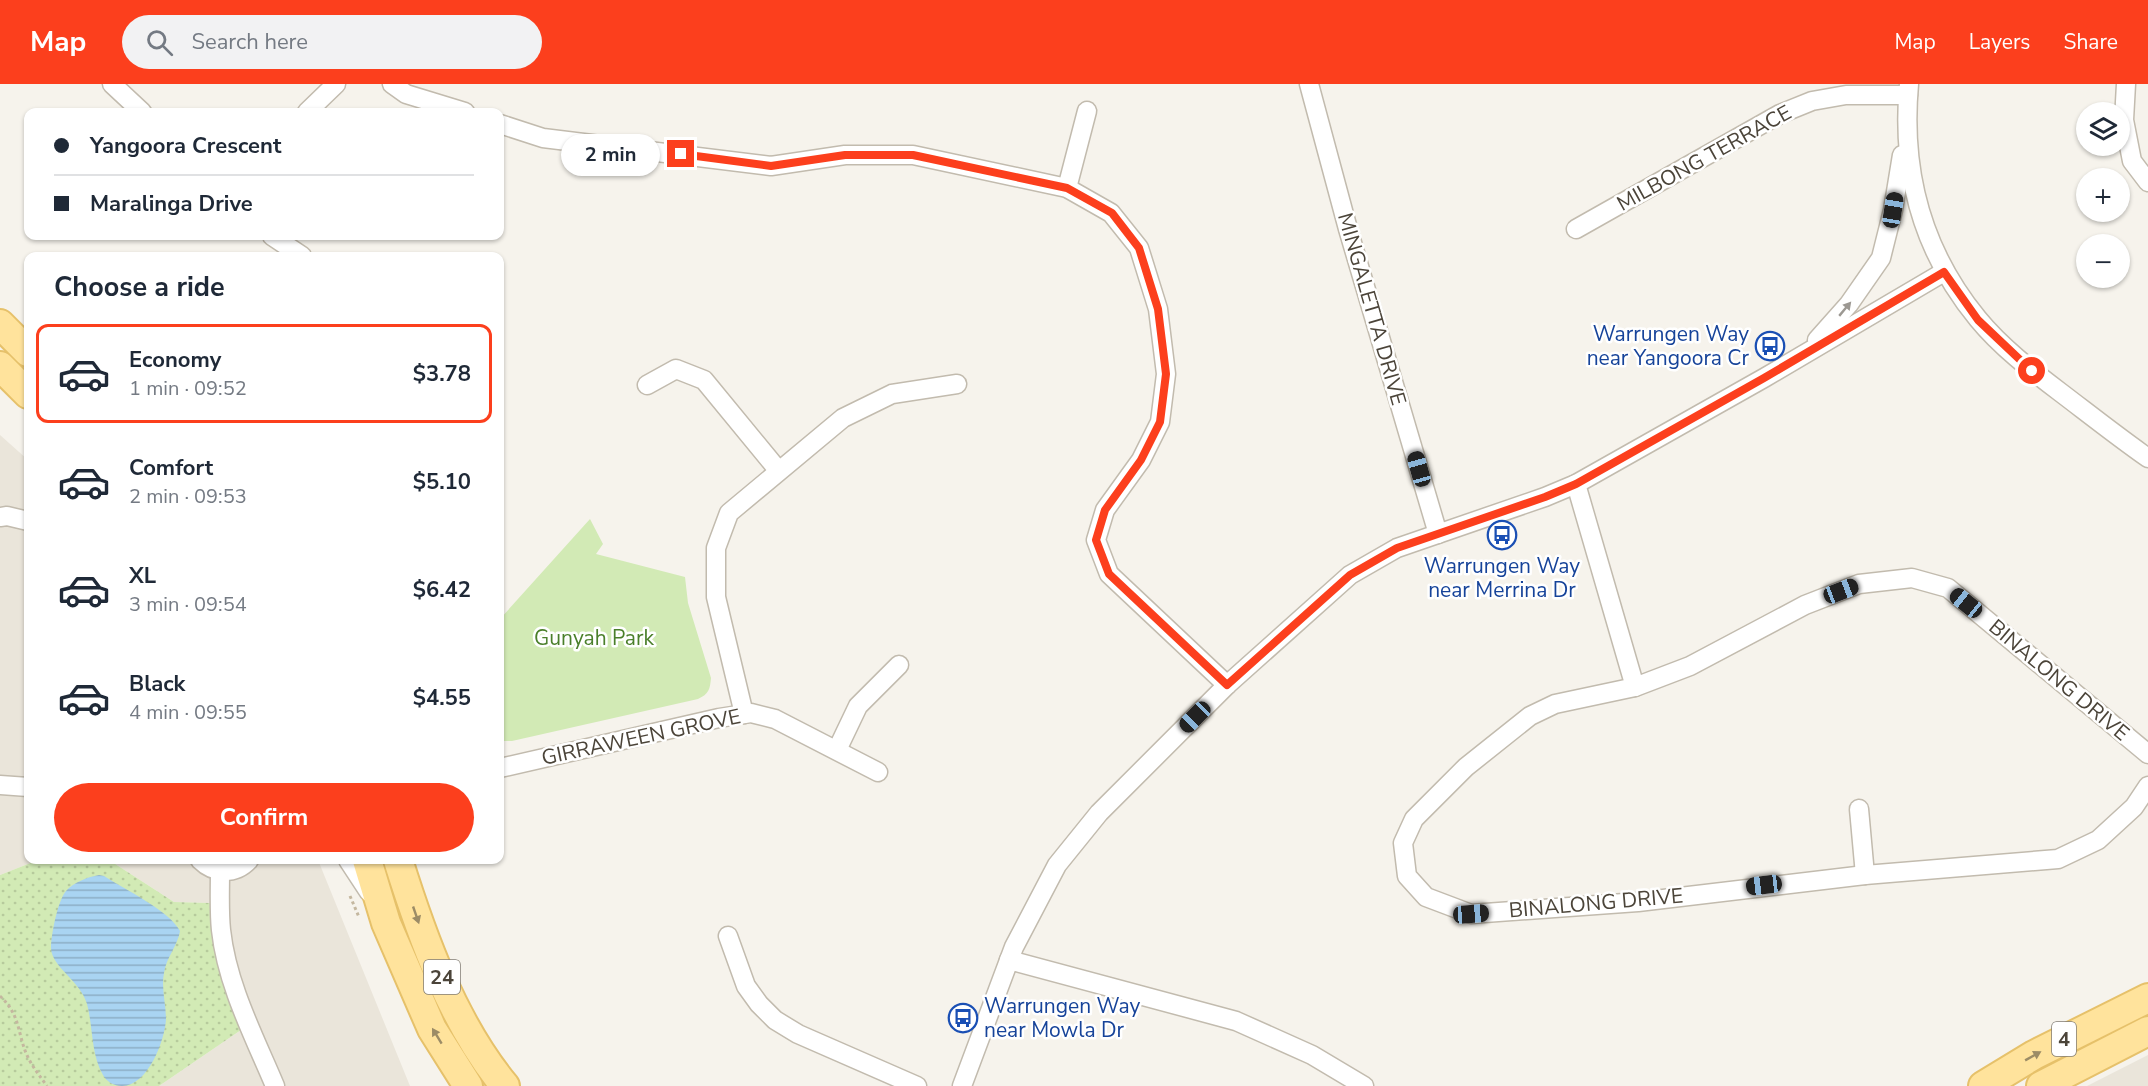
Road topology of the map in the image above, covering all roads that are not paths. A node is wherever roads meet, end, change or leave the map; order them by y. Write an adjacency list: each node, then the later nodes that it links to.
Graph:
1 (112, 84): 7 (street)
2 (336, 84): 8 (street)
3 (392, 84): 9 (street)
4 (1309, 84): 31 (street, MINGALETTA DRIVE)
5 (2126, 84): 13 (street)
6 (1908, 90): 12 (street); 15 (street, MILBONG TERRACE)
7 (138, 108)
8 (311, 108)
9 (452, 108)
10 (1087, 111): 14 (street)
11 (504, 125): 14 (street)
12 (1907, 126): 18 (street); 21 (street, one-way to 12)
13 (2148, 182)
14 (1067, 188): 33 (street)
15 (1576, 229)
16 (278, 240): 17 (street)
17 (296, 252)
18 (1944, 272): 21 (street); 26 (street)
19 (0, 324): 20 (main road)
20 (24, 348)
21 (1806, 353): 28 (street)
22 (0, 366): 25 (main road)
23 (957, 384): 27 (street)
24 (647, 385): 27 (street)
25 (24, 390)
26 (2148, 458)
27 (778, 470): 35 (street)
28 (1576, 484): 31 (street); 34 (street)
29 (0, 517): 30 (street)
30 (24, 520)
31 (1438, 534): 33 (street)
32 (899, 665): 36 (street)
33 (1227, 685): 53 (street)
34 (1635, 687): 37 (street, BINALONG DRIVE); 50 (street, BINALONG DRIVE)
35 (744, 714): 36 (street, GIRRAWEEN GROVE); 38 (street, GIRRAWEEN GROVE)
36 (837, 750): 39 (street, GIRRAWEEN GROVE)
37 (2148, 753)
38 (504, 767)
39 (878, 772)
40 (0, 784): 42 (street)
41 (2148, 786): 50 (street, BINALONG DRIVE)
42 (24, 787)
43 (1860, 809): 50 (street)
44 (205, 864): 49 (street)
45 (244, 864): 49 (street)
46 (351, 864): 51 (street)
47 (369, 864): 51 (main road, 24)
48 (399, 864): 58 (main road, 24, one-way to 58)
49 (220, 871): 56 (street)
50 (1865, 875)
51 (384, 917): 57 (main road, 24, one-way to 51)
52 (728, 936): 59 (street)
53 (1009, 960): 60 (street); 61 (street)
54 (2148, 998): 62 (main road, 4, one-way to 54)
55 (2148, 1031): 63 (main road, 4)
56 (275, 1086)
57 (468, 1086)
58 (505, 1086)
59 (917, 1086)
60 (962, 1086)
61 (1364, 1086)
62 (1983, 1086)
63 (2041, 1086)

